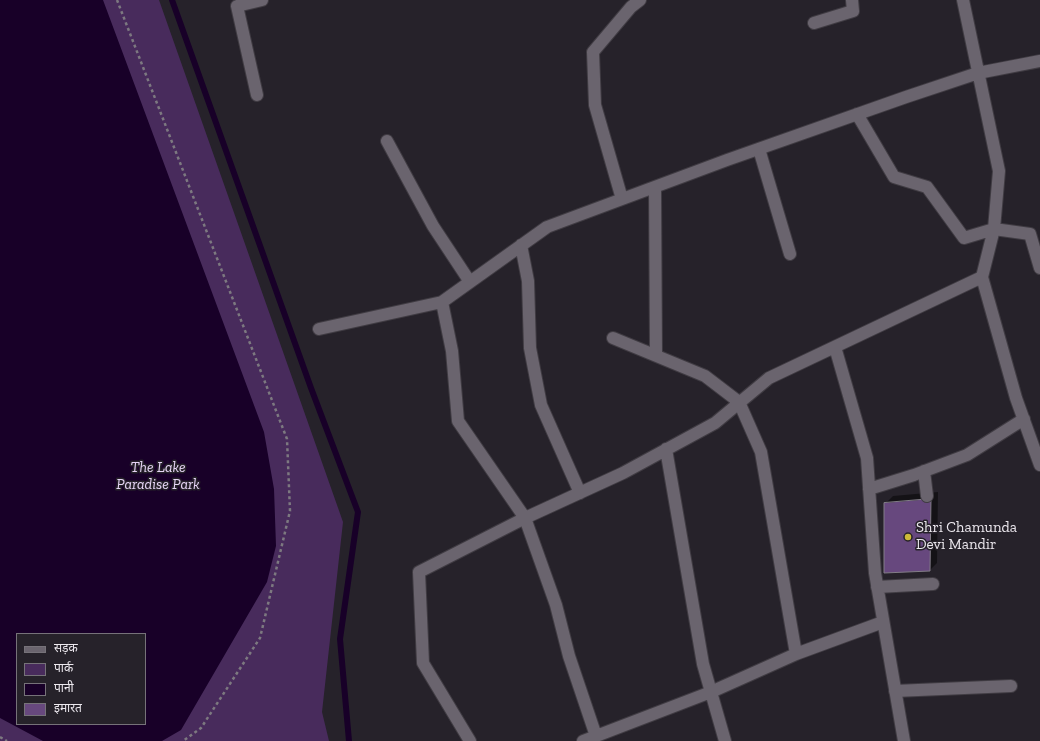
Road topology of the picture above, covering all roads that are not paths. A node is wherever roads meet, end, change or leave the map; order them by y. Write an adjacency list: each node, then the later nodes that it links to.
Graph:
1 (262, 0): 8 (street)
2 (640, 0): 13 (street)
3 (852, 0): 5 (street)
4 (963, 0): 7 (street)
5 (814, 23)
6 (1040, 61): 7 (street)
7 (978, 73): 9 (street); 14 (street)
8 (257, 95)
9 (857, 114): 11 (street); 14 (street)
10 (387, 141): 19 (street)
11 (759, 149): 12 (street); 16 (street)
12 (655, 187): 13 (street); 24 (street)
13 (622, 199): 15 (street)
14 (994, 229): 17 (street); 18 (street)
15 (521, 246): 19 (street); 31 (street)
16 (790, 254)
17 (1040, 268)
18 (982, 278): 23 (street); 26 (street)
19 (470, 282): 20 (street)
20 (442, 302): 21 (street); 33 (street)
21 (319, 329)
22 (613, 338): 24 (street)
23 (835, 347): 25 (street); 30 (street)
24 (656, 355): 25 (street)
25 (739, 402): 27 (street); 37 (street)
26 (1024, 419): 28 (street); 29 (street)
27 (666, 449): 31 (street); 40 (street)
28 (1040, 465)
29 (924, 471): 30 (street); 32 (street)
30 (869, 489): 35 (street)
31 (580, 493): 33 (street)
32 (927, 496)
33 (525, 518): 41 (street); 42 (street)
34 (933, 584): 35 (street)
35 (877, 587): 36 (street)
36 (883, 622): 37 (street); 39 (street)
37 (796, 654): 40 (street)
38 (1011, 686): 39 (street)
39 (895, 691): 45 (street)
40 (711, 692): 41 (street); 44 (street)
41 (596, 736): 43 (street)
42 (470, 741)
43 (583, 741)
44 (725, 741)
45 (904, 741)

